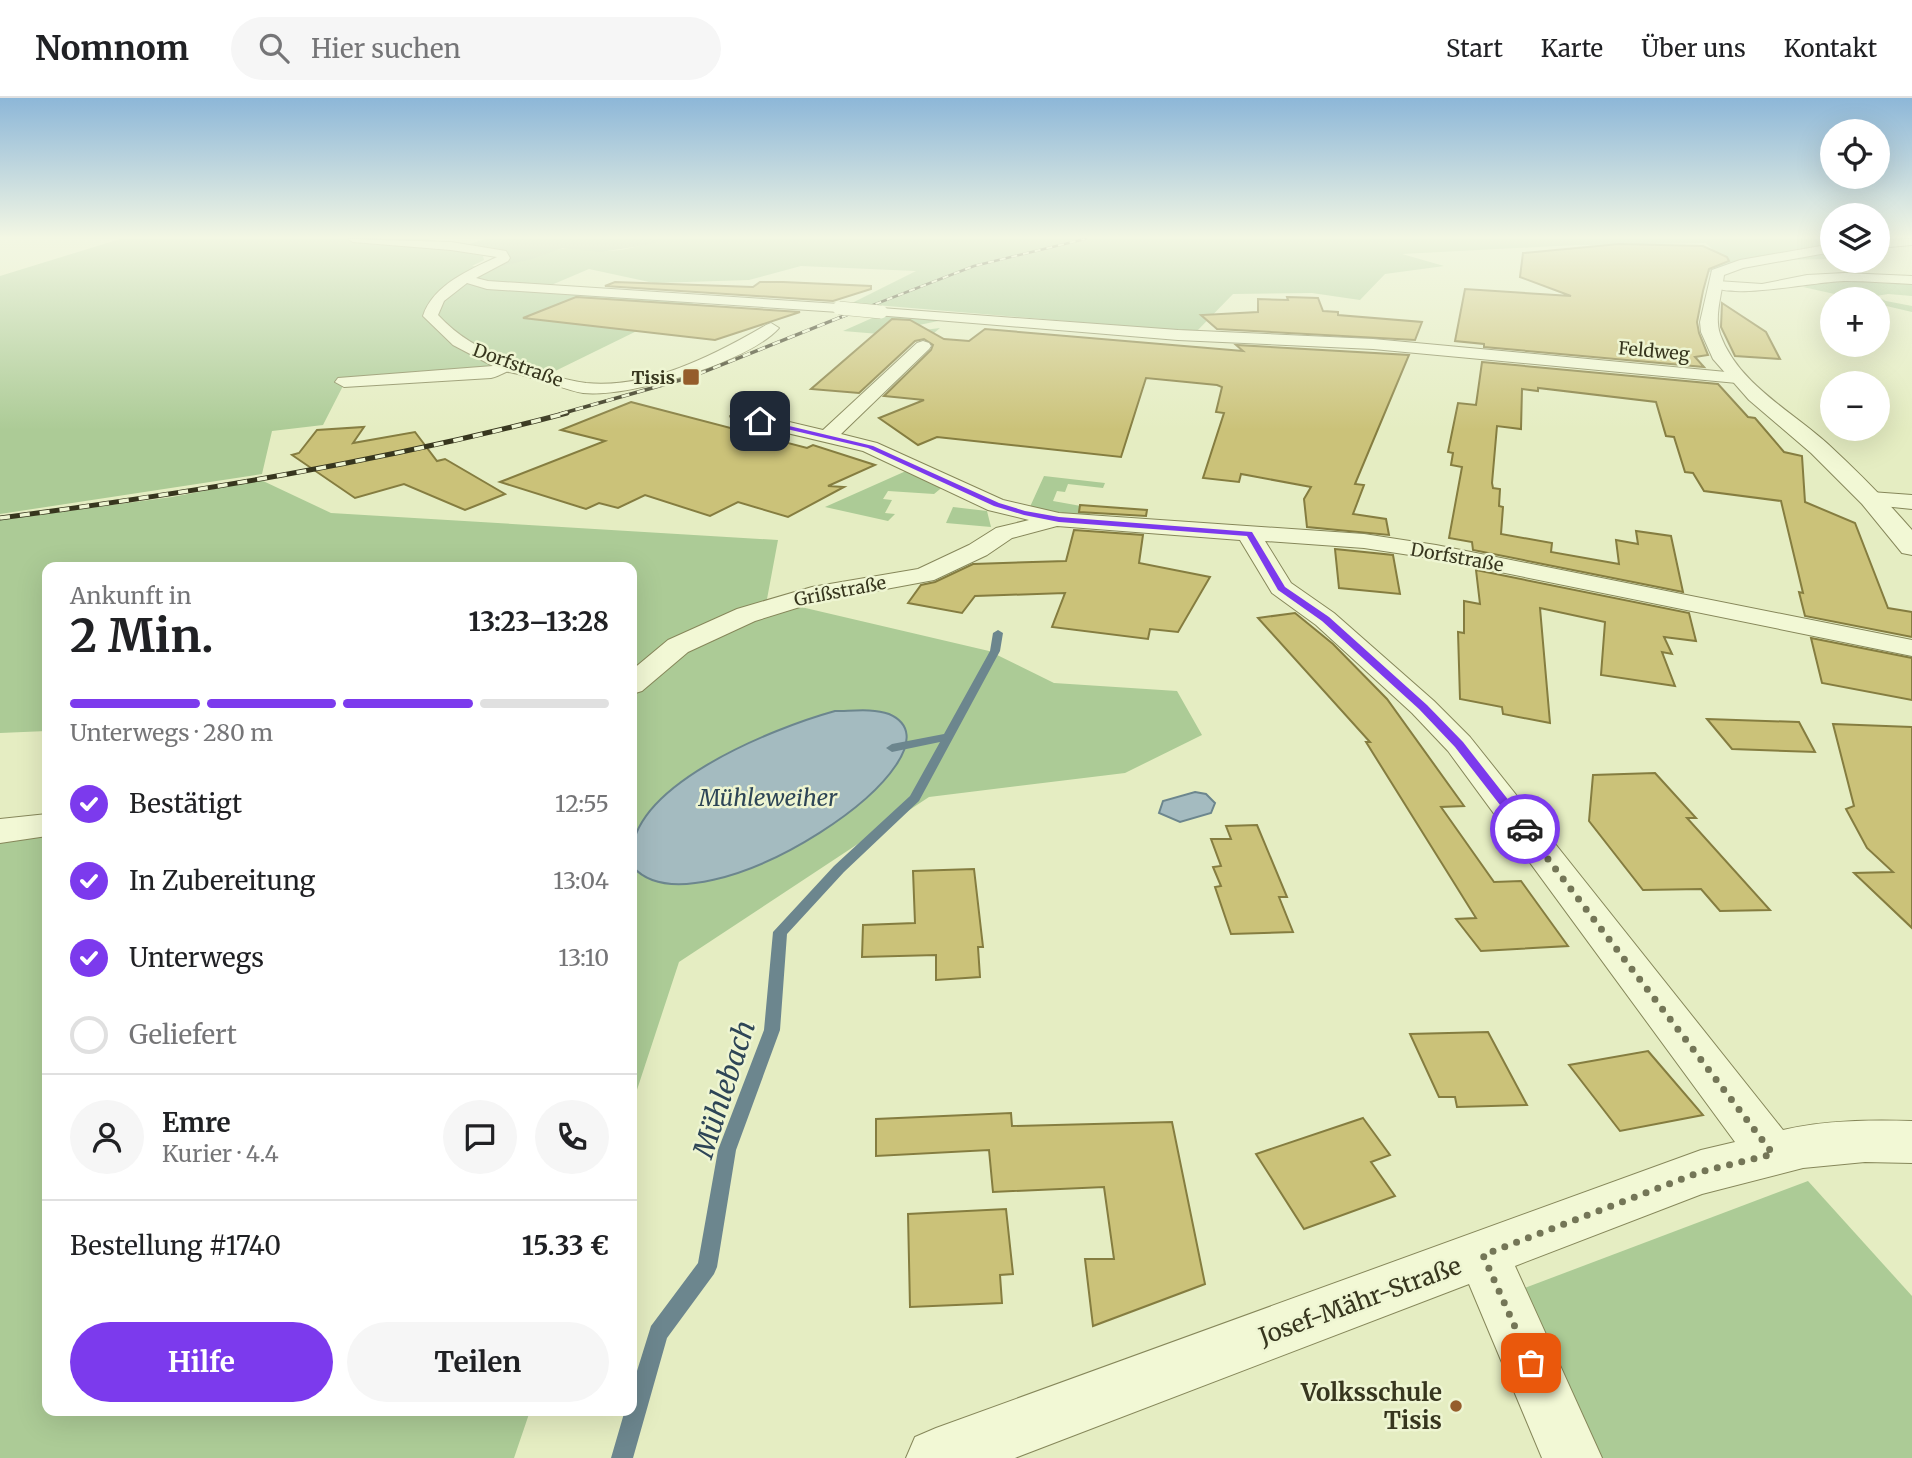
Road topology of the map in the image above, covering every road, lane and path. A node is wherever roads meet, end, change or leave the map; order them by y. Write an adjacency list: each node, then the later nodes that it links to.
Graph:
1 (437, 302): 6 (street, Dorfstraße)
2 (764, 302): 7 (street, Feldweg, bridge)
3 (1713, 302): 7 (street)
4 (771, 328): 6 (street, Dorfstraße)
5 (923, 346): 10 (street)
6 (508, 365): 8 (street)
7 (1737, 378): 11 (street)
8 (344, 382)
9 (739, 416): 10 (street, Dorfstraße)
10 (828, 436): 13 (street, Dorfstraße)
11 (1871, 499): 12 (street); 17 (street)
12 (1912, 502)
13 (996, 505): 14 (street, Dorfstraße); 15 (street)
14 (1059, 520): 15 (street, Grißstraße); 16 (street, Dorfstraße)
15 (1004, 533): 19 (street, Grißstraße)
16 (1250, 534): 18 (street, Dorfstraße); 23 (street)
17 (1912, 547)
18 (1912, 648)
19 (637, 681)
20 (42, 826): 21 (street)
21 (0, 831)
22 (1912, 1142): 23 (street, Josef-Mähr-Straße)
23 (1773, 1154): 24 (street, Josef-Mähr-Straße)
24 (1483, 1255): 25 (street, Josef-Mähr-Straße); 26 (street)
25 (936, 1458)
26 (1572, 1458)

